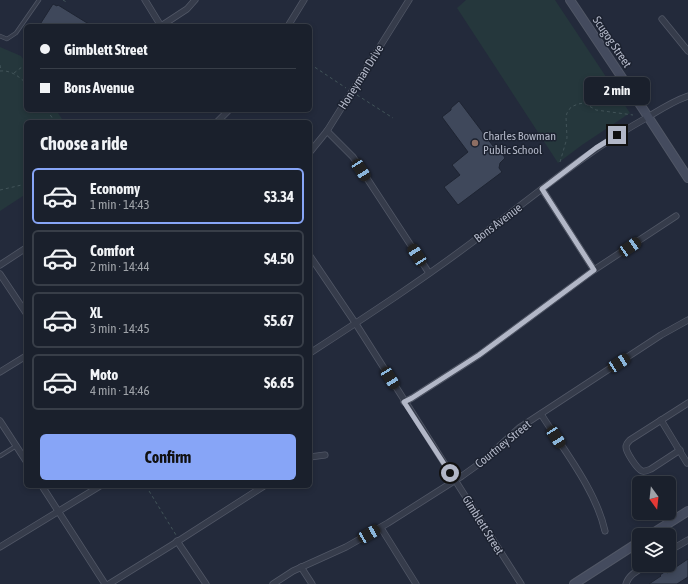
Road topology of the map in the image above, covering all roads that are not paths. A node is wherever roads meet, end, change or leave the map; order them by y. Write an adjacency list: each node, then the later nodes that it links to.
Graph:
1 (38, 0): 11 (lane)
2 (145, 0): 8 (street)
3 (195, 0): 9 (street)
4 (304, 0): 10 (street)
5 (409, 0): 17 (street, Honeyman Drive)
6 (570, 0): 15 (street, Scugog Street)
7 (662, 19): 12 (street)
8 (160, 24)
9 (164, 24)
10 (289, 24)
11 (0, 36)
12 (688, 51)
13 (688, 96): 15 (street, Bons Avenue)
14 (227, 112): 16 (street)
15 (648, 117): 19 (street, Scugog Street); 20 (street, Bons Avenue)
16 (219, 120)
17 (327, 131): 18 (street, Honeyman Drive); 27 (street)
18 (312, 150)
19 (688, 178)
20 (542, 189): 25 (street); 27 (street, Bons Avenue)
21 (676, 216): 25 (street)
22 (24, 249): 24 (street)
23 (312, 259): 30 (street)
24 (0, 265)
25 (594, 270): 34 (street)
26 (0, 274): 28 (street)
27 (430, 274): 30 (street, Bons Avenue)
28 (24, 310)
29 (688, 320): 36 (street, Courtney Street)
30 (356, 324): 31 (street, Bons Avenue); 34 (street, Gimblett Street)
31 (312, 352)
32 (24, 357): 33 (street)
33 (0, 372)
34 (404, 402): 46 (street, Gimblett Street)
35 (688, 403): 37 (street)
36 (541, 414): 46 (street, Courtney Street); 54 (street)
37 (661, 420): 40 (street); 40 (street)
38 (0, 421): 39 (street)
39 (16, 446): 42 (lane); 44 (street)
40 (680, 450): 45 (street)
41 (325, 455): 43 (street)
42 (0, 456)
43 (312, 457)
44 (24, 458)
45 (688, 463)
46 (455, 480): 52 (street, Courtney Street); 68 (street, Gimblett Street)
47 (43, 488): 50 (street)
48 (97, 488): 50 (street)
49 (261, 488): 56 (street)
50 (58, 511): 57 (street); 62 (street)
51 (688, 511): 53 (street)
52 (381, 528): 60 (street, Courtney Street); 67 (street)
53 (661, 528)
54 (605, 530)
55 (688, 540): 59 (street)
56 (177, 541): 63 (street); 64 (street)
57 (0, 547)
58 (632, 547): 69 (street)
59 (676, 547)
60 (301, 567): 65 (street, Courtney Street); 66 (street)
61 (635, 572): 70 (street)
62 (105, 584)
63 (109, 584)
64 (206, 584)
65 (273, 584)
66 (312, 584)
67 (416, 584)
68 (521, 584)
69 (574, 584)
70 (626, 584)

